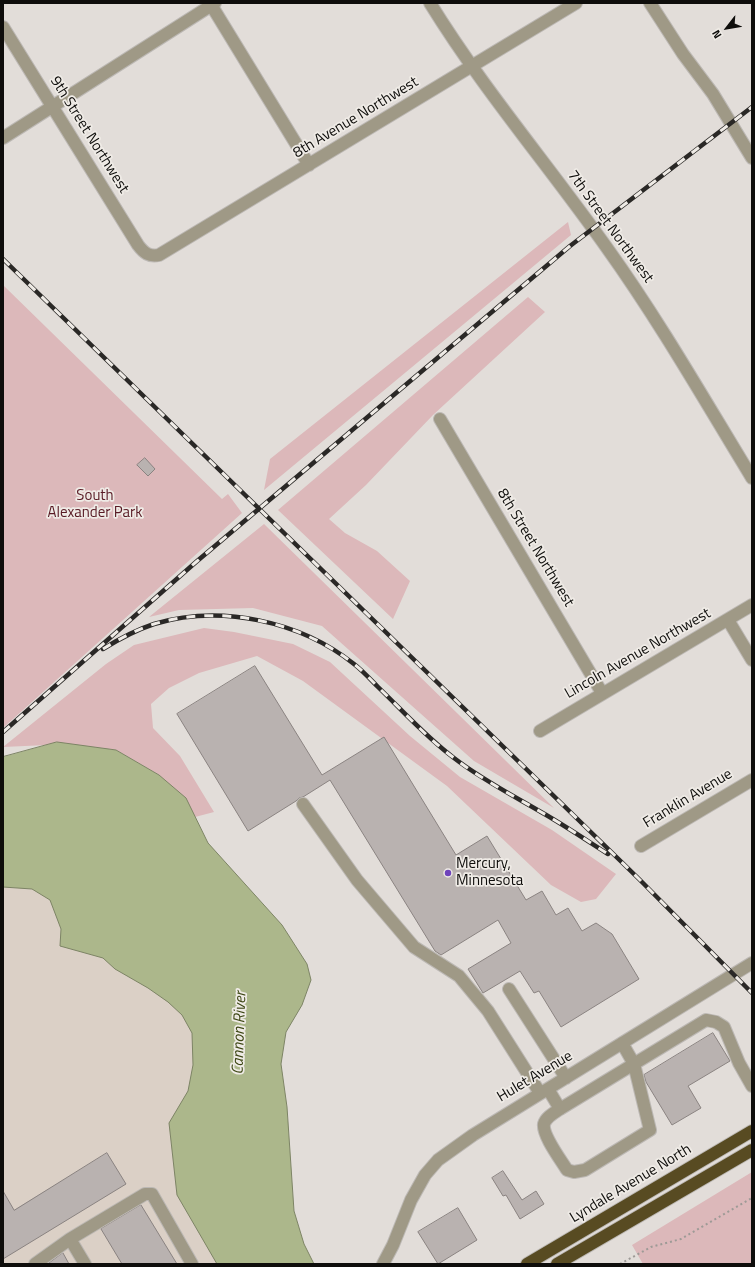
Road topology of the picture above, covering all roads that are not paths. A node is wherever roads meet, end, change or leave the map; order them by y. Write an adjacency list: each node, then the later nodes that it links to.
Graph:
1 (430, 3): 6 (street, 7th Street Northwest)
2 (576, 3): 6 (street, 8th Avenue Northwest)
3 (650, 3): 9 (street)
4 (212, 4): 7 (street); 10 (street)
5 (3, 27): 7 (street, 9th Street Northwest)
6 (472, 66): 10 (street, 8th Avenue Northwest); 13 (street, 7th Street Northwest)
7 (52, 107): 8 (street); 11 (street, 9th Street Northwest)
8 (3, 138)
9 (752, 158)
10 (309, 165): 11 (street, 8th Avenue Northwest)
11 (152, 256)
12 (440, 419): 17 (street, 8th Street Northwest)
13 (752, 478)
14 (752, 605): 15 (street, Lincoln Avenue Northwest)
15 (728, 620): 16 (street); 17 (street, Lincoln Avenue Northwest)
16 (752, 660)
17 (602, 694): 18 (street, Lincoln Avenue Northwest)
18 (540, 731)
19 (752, 780): 21 (street, Franklin Avenue)
20 (303, 804): 28 (street)
21 (641, 846)
22 (752, 963): 24 (street, Hulet Avenue)
23 (509, 989): 26 (street)
24 (622, 1043): 25 (street); 26 (street, Hulet Avenue)
25 (634, 1064): 27 (street); 29 (street); 29 (street)
26 (566, 1078): 28 (street, Hulet Avenue)
27 (752, 1086)
28 (544, 1091): 29 (street); 36 (street, Hulet Avenue)
29 (560, 1109)
30 (752, 1131): 37 (highway, Lyndale Avenue North)
31 (752, 1150): 38 (highway, Lyndale Avenue North)
32 (70, 1240): 33 (street); 34 (street); 35 (street)
33 (35, 1264)
34 (85, 1264)
35 (192, 1264)
36 (383, 1264)
37 (527, 1264)
38 (557, 1264)

